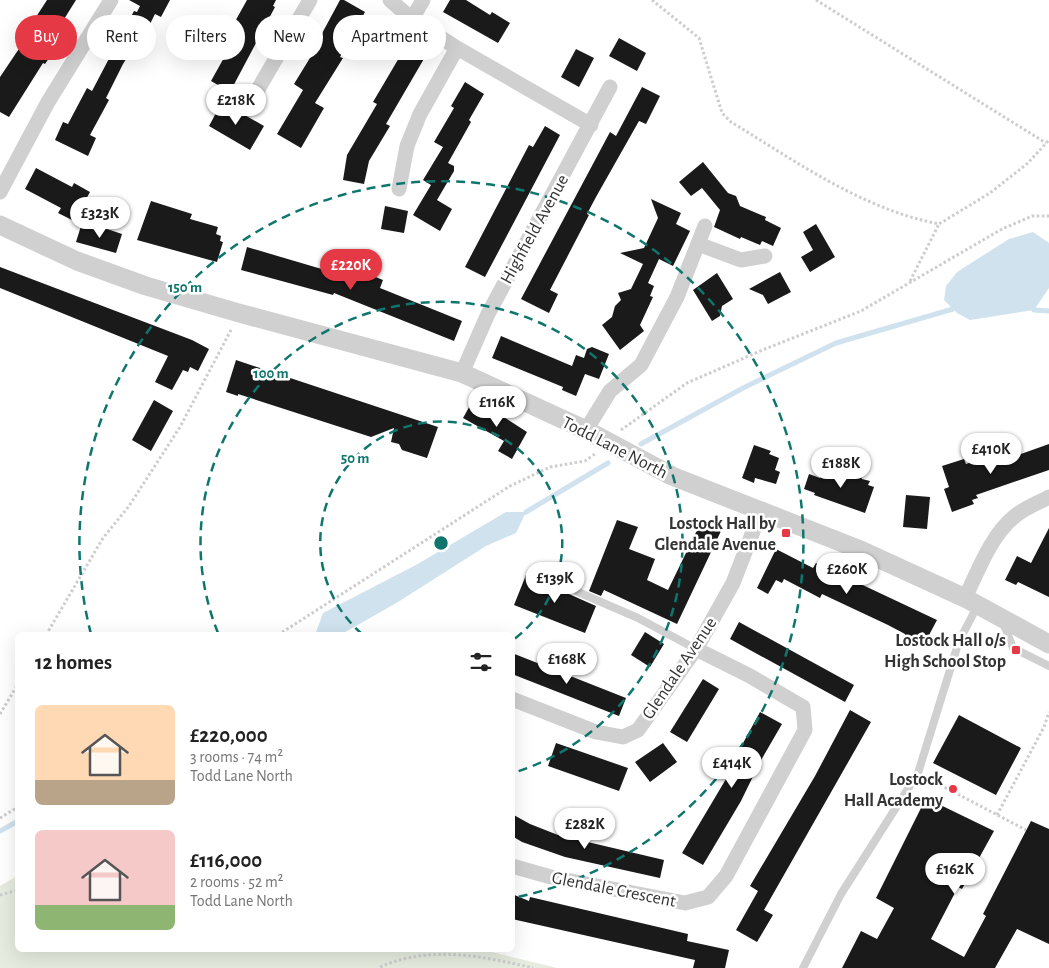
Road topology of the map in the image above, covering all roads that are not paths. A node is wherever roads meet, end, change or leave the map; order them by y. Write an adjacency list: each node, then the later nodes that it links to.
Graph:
1 (111, 0): 13 (street)
2 (310, 0): 10 (street)
3 (390, 0): 5 (street)
4 (423, 0): 6 (street)
5 (407, 15)
6 (414, 15)
7 (446, 41): 8 (street)
8 (457, 48): 11 (street); 12 (street)
9 (610, 87): 11 (street, Highfield Avenue)
10 (253, 98)
11 (591, 125): 18 (street, Highfield Avenue)
12 (399, 189)
13 (0, 192)
14 (0, 225): 18 (street, Todd Lane North)
15 (705, 226): 16 (street)
16 (698, 244): 17 (street); 19 (street)
17 (765, 256)
18 (462, 373): 19 (street, Todd Lane North)
19 (586, 430): 21 (street, Todd Lane North)
20 (1049, 497): 23 (street)
21 (761, 511): 23 (street, Todd Lane North); 26 (street, Glendale Avenue)
22 (578, 592): 26 (lane)
23 (971, 602): 24 (street, Todd Lane North); 30 (lane)
24 (1002, 618): 25 (street, Todd Lane North); 27 (lane)
25 (1049, 644)
26 (696, 649): 28 (street, Glendale Avenue); 29 (street, Glendale Crescent)
27 (1049, 666)
28 (515, 700)
29 (515, 867)
30 (803, 968)

